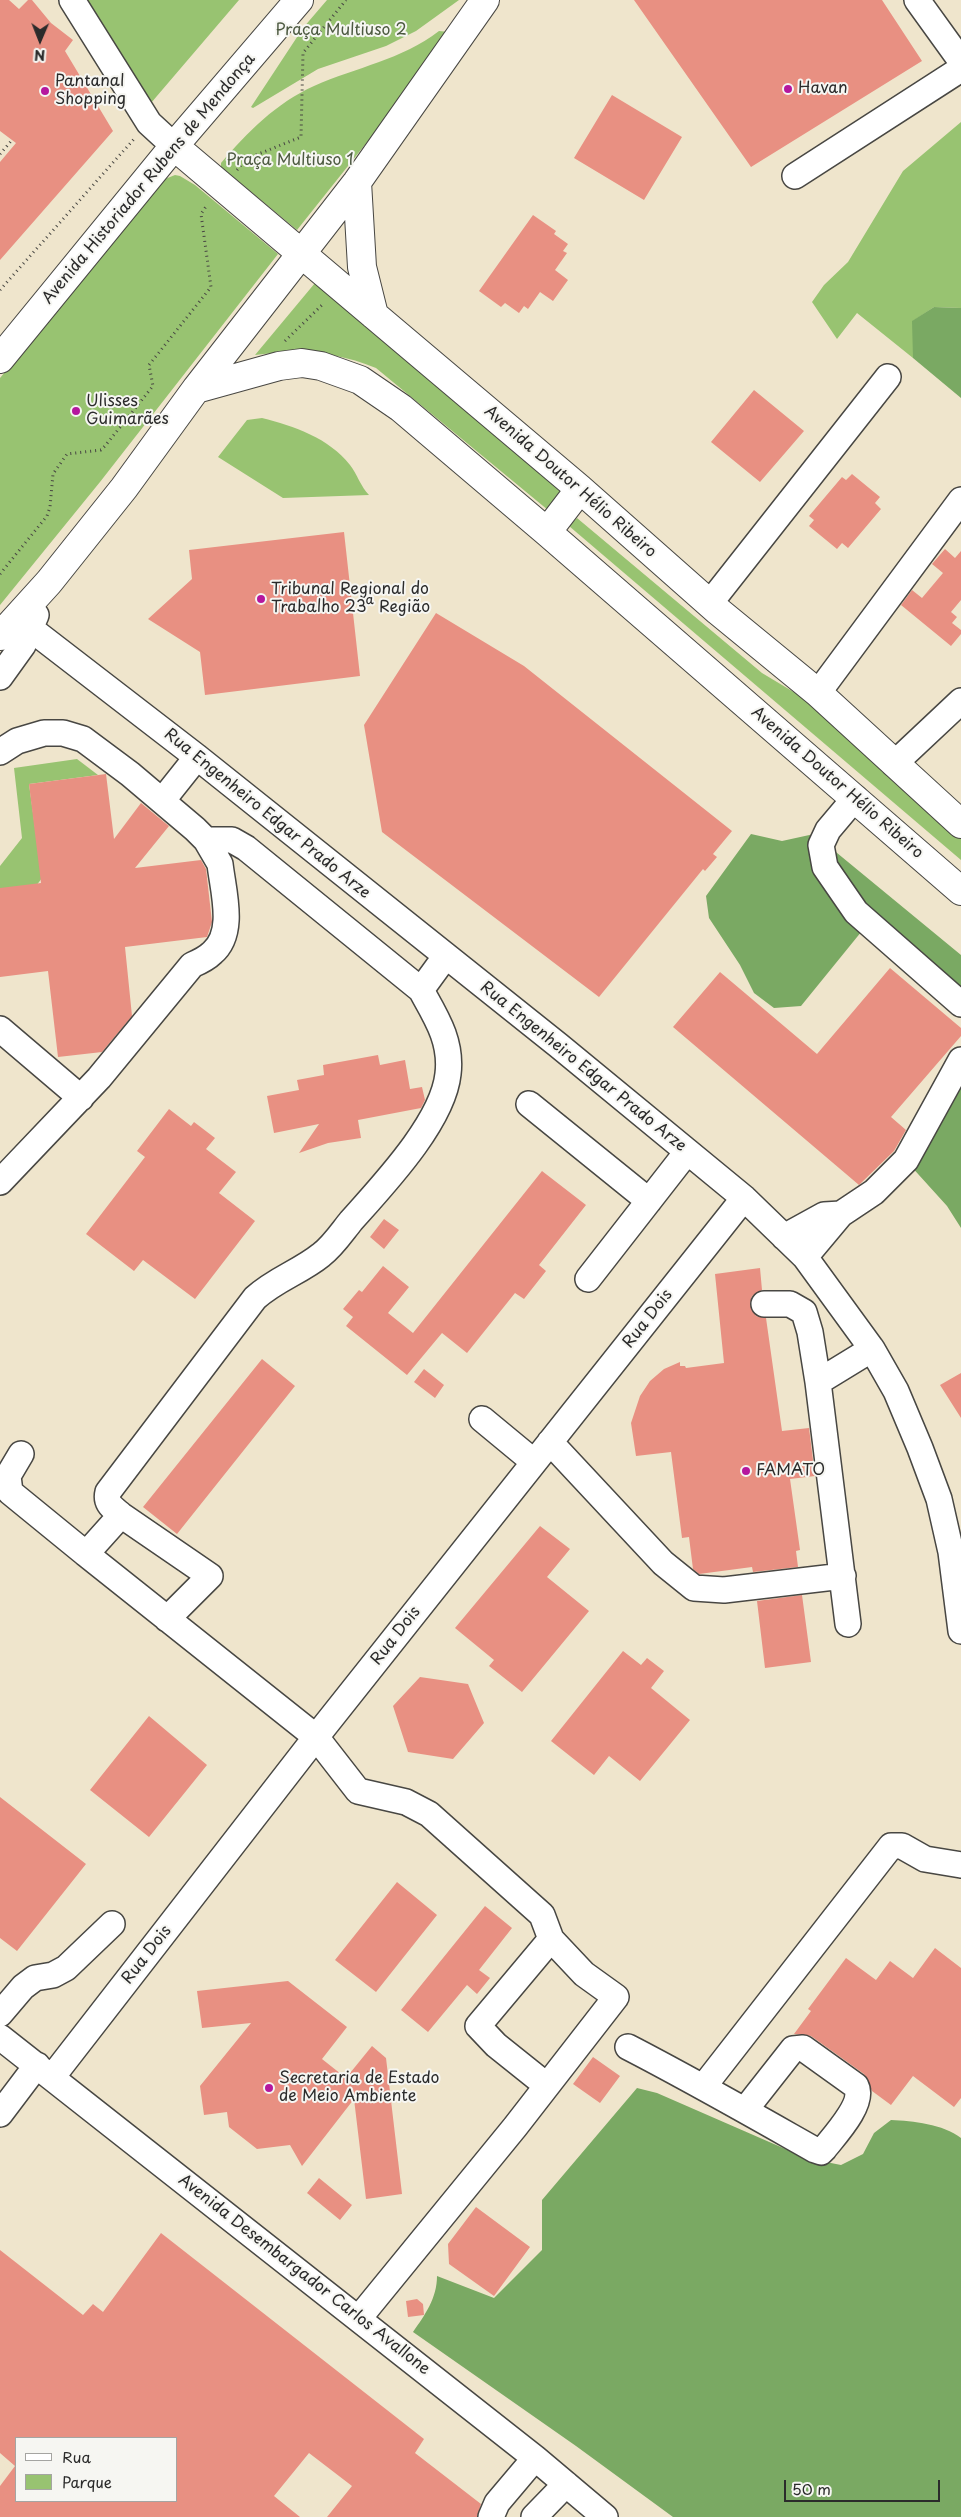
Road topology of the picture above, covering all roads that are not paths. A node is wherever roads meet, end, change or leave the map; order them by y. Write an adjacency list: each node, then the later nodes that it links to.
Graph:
1 (72, 0): 7 (street)
2 (299, 0): 7 (main road, Avenida Historiador Rubens de Mendonça)
3 (485, 0): 9 (main road)
4 (922, 2): 5 (street)
5 (961, 61)
6 (961, 69): 8 (street)
7 (174, 146): 10 (main road, Avenida Doutor Hélio Ribeiro); 12 (main road, Avenida Historiador Rubens de Mendonça)
8 (795, 176)
9 (357, 182): 10 (main road); 11 (main road)
10 (302, 253): 11 (main road, Avenida Doutor Hélio Ribeiro); 14 (main road)
11 (374, 315): 16 (main road, Avenida Doutor Hélio Ribeiro)
12 (0, 359)
13 (888, 378): 19 (street)
14 (196, 389): 18 (main road, Avenida Doutor Hélio Ribeiro); 20 (main road)
15 (839, 464): 19 (street)
16 (580, 489): 18 (main road); 19 (main road, Avenida Doutor Hélio Ribeiro)
17 (961, 500): 22 (street)
18 (547, 532): 27 (main road, Avenida Doutor Hélio Ribeiro)
19 (714, 607): 22 (main road, Avenida Doutor Hélio Ribeiro)
20 (11, 632): 21 (street); 25 (street, Rua Engenheiro Edgar Prado Arze)
21 (0, 677)
22 (818, 693): 26 (main road, Avenida Doutor Hélio Ribeiro)
23 (961, 701): 26 (street)
24 (0, 752): 28 (street)
25 (197, 757): 28 (street); 32 (street, Rua Engenheiro Edgar Prado Arze)
26 (894, 764): 29 (main road, Avenida Doutor Hélio Ribeiro)
27 (854, 798): 31 (main road, Avenida Doutor Hélio Ribeiro); 34 (street)
28 (162, 801): 30 (street)
29 (961, 824)
30 (206, 840): 33 (street); 37 (street)
31 (961, 892)
32 (445, 957): 33 (street); 39 (street, Rua Engenheiro Edgar Prado Arze)
33 (421, 990): 54 (street)
34 (961, 1004)
35 (0, 1029): 37 (street)
36 (961, 1060): 43 (street)
37 (80, 1098): 40 (street)
38 (529, 1104): 42 (street)
39 (687, 1152): 41 (street, Rua Engenheiro Edgar Prado Arze); 42 (street)
40 (0, 1182)
41 (744, 1198): 44 (street, Rua Engenheiro Edgar Prado Arze); 51 (street, Rua Dois)
42 (649, 1201): 46 (street)
43 (841, 1214): 44 (street); 45 (street)
44 (784, 1237): 45 (street, Rua Engenheiro Edgar Prado Arze)
45 (805, 1256): 48 (street, Rua Engenheiro Edgar Prado Arze)
46 (588, 1279)
47 (764, 1304): 49 (street)
48 (872, 1349): 49 (street); 55 (street, Rua Engenheiro Edgar Prado Arze)
49 (818, 1382): 57 (street)
50 (482, 1419): 53 (street)
51 (550, 1442): 53 (street, Rua Dois); 57 (street)
52 (21, 1454): 56 (street)
53 (534, 1462): 61 (street, Rua Dois)
54 (120, 1515): 56 (street); 58 (street)
55 (956, 1549): 60 (street, Rua Engenheiro Edgar Prado Arze)
56 (86, 1554): 58 (street)
57 (843, 1576): 59 (street)
58 (167, 1619): 61 (street)
59 (848, 1624)
60 (961, 1630)
61 (316, 1736): 64 (street); 68 (street, Rua Dois)
62 (961, 1865): 70 (street)
63 (112, 1924): 65 (street)
64 (551, 1939): 69 (street); 69 (street)
65 (0, 2014)
66 (0, 2037): 68 (street, Avenida Desembargador Carlos Avallone)
67 (628, 2047): 70 (street)
68 (45, 2071): 72 (street, Rua Dois); 73 (street, Avenida Desembargador Carlos Avallone)
69 (546, 2085): 73 (street)
70 (704, 2086): 71 (street)
71 (745, 2110): 71 (street)
72 (0, 2114)
73 (359, 2318): 74 (street, Avenida Desembargador Carlos Avallone)
74 (535, 2458): 75 (street, Avenida Desembargador Carlos Avallone); 76 (street)
75 (566, 2484): 77 (street); 78 (street, Avenida Desembargador Carlos Avallone)
76 (491, 2517)
77 (534, 2517)
78 (605, 2517)

